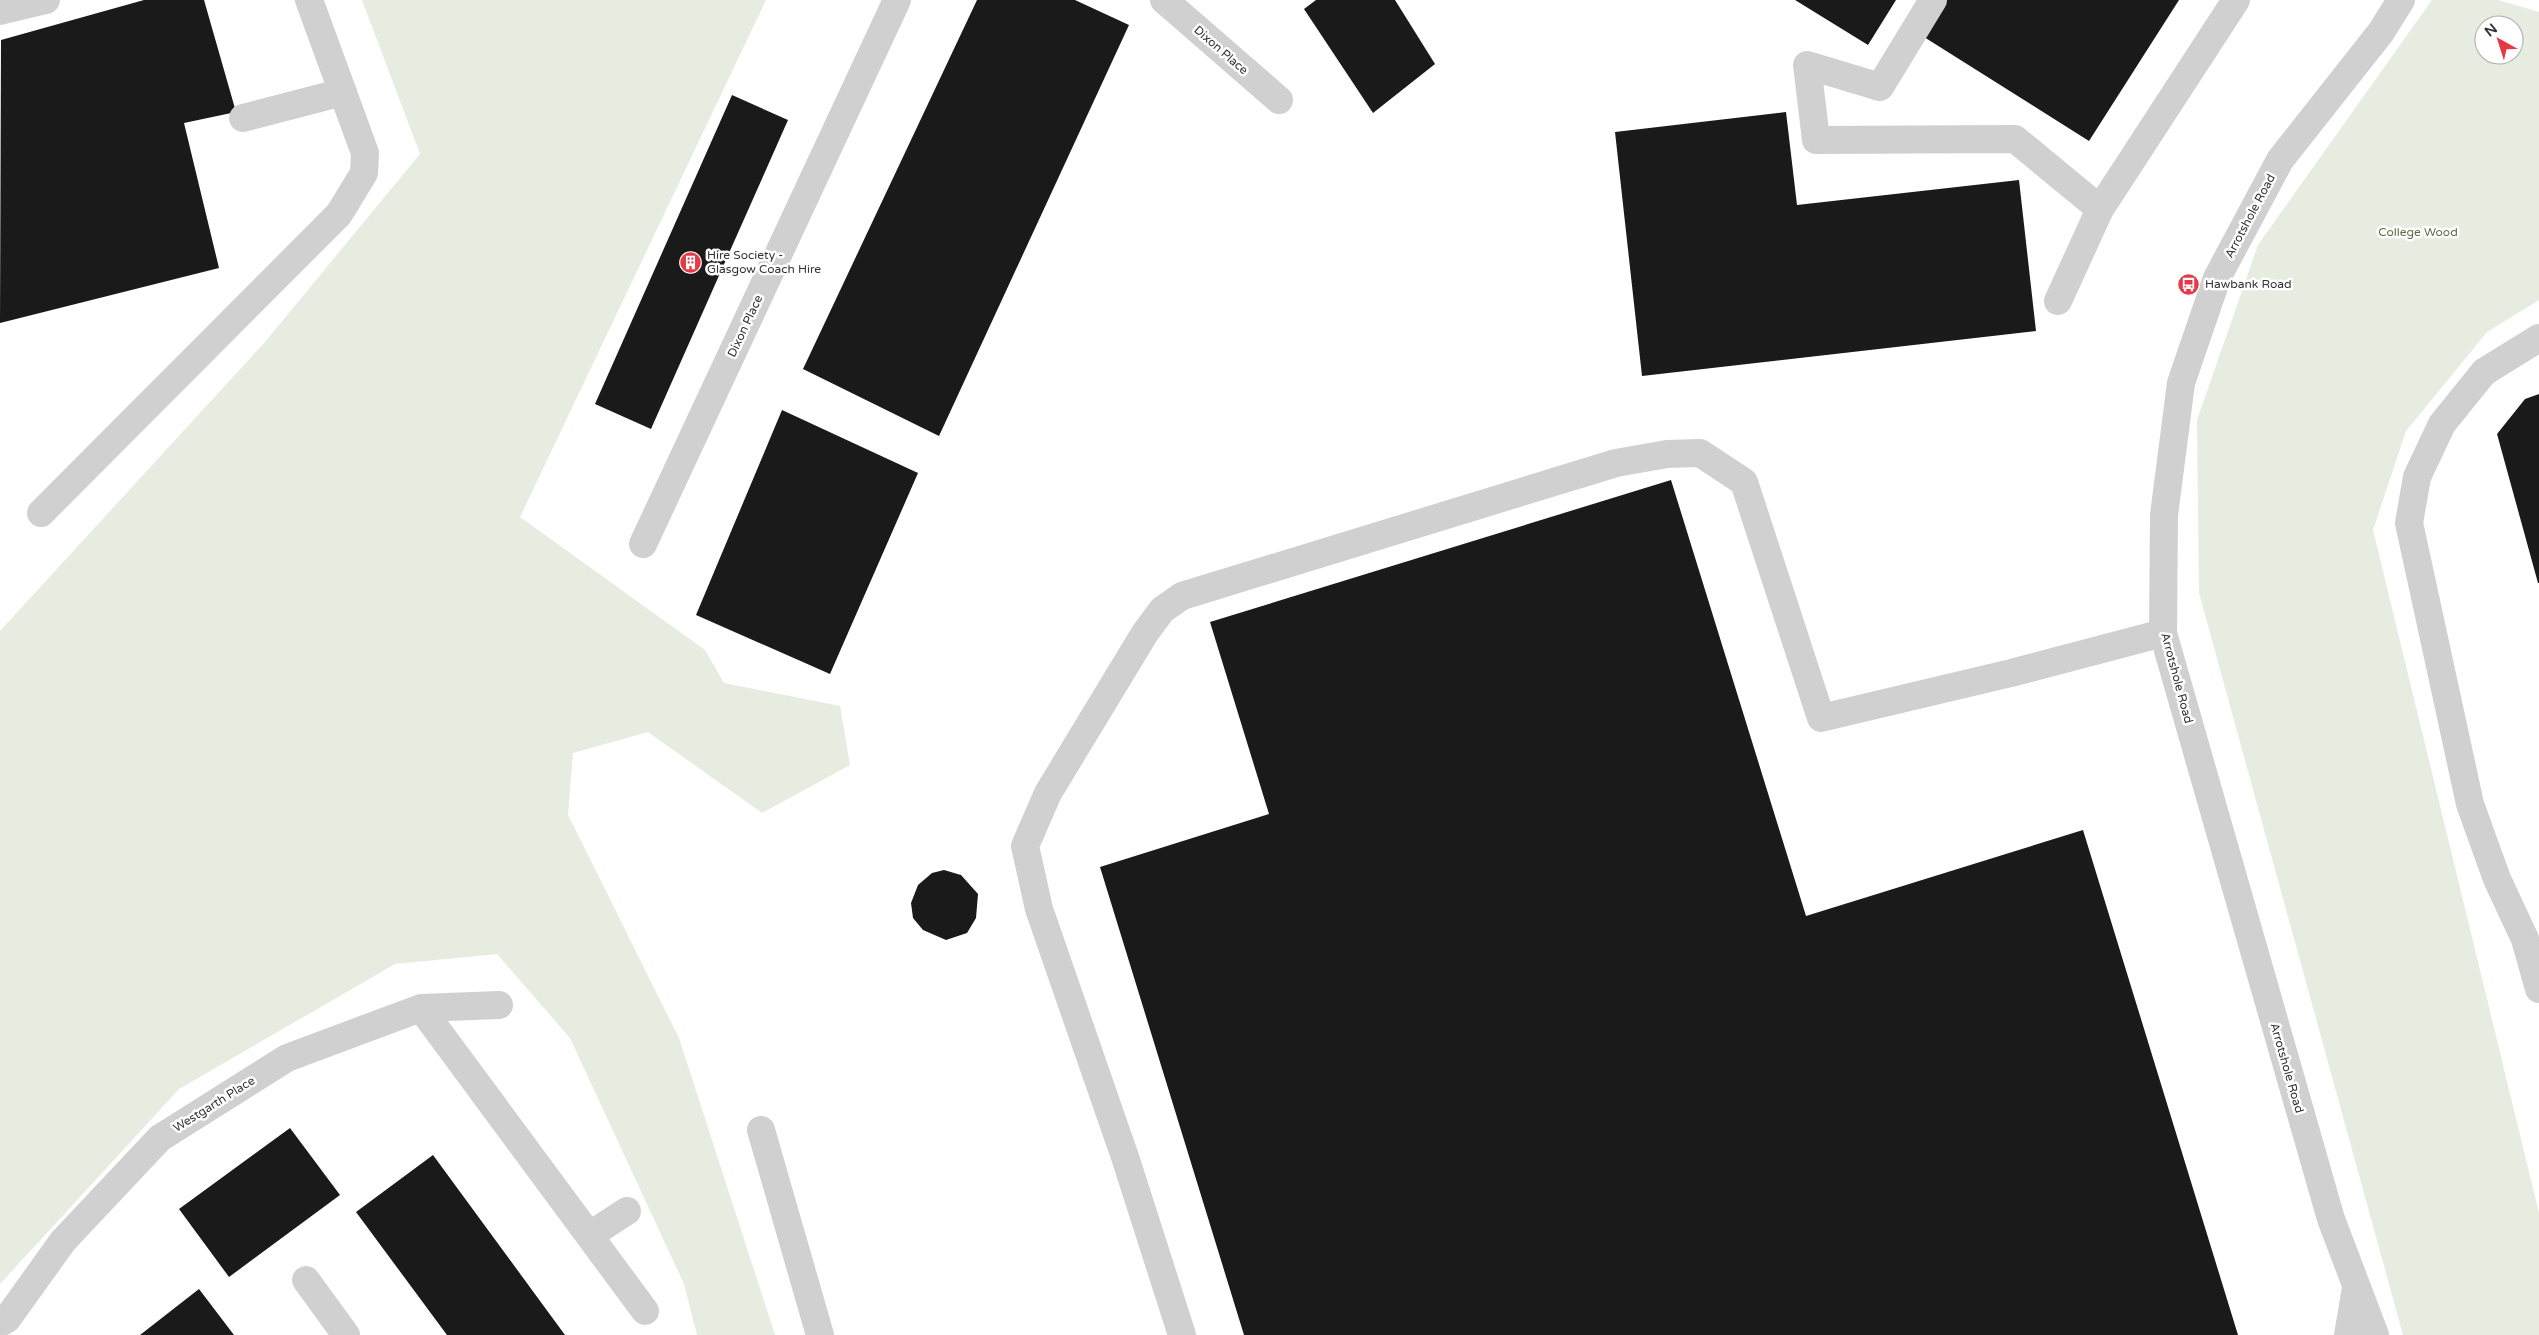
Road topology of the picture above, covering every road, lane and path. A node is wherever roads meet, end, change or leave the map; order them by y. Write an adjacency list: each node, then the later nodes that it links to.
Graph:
1 (46, 0): 8 (street)
2 (309, 0): 9 (street)
3 (897, 0): 16 (street, Dixon Place)
4 (1164, 0): 10 (street, Dixon Place)
5 (1933, 0): 12 (street)
6 (2236, 0): 12 (street)
7 (2401, 0): 17 (street, Arrotshole Road)
8 (0, 11)
9 (343, 92): 11 (street); 15 (street)
10 (1279, 100)
11 (244, 118)
12 (2100, 209): 13 (street)
13 (2058, 301)
14 (2539, 338): 18 (street)
15 (40, 512)
16 (643, 544)
17 (2163, 633): 25 (street, Arrotshole Road); 30 (street)
18 (2539, 989)
19 (499, 1005): 20 (street, Westgarth Place)
20 (421, 1008): 23 (street); 27 (street, Westgarth Place)
21 (761, 1130): 29 (street)
22 (627, 1211): 23 (street)
23 (590, 1236): 26 (street)
24 (306, 1280): 28 (street)
25 (2356, 1286): 31 (street, Arrotshole Road); 32 (street)
26 (645, 1310)
27 (8, 1325)
28 (346, 1335)
29 (820, 1335)
30 (1182, 1335)
31 (2348, 1335)
32 (2375, 1335)

